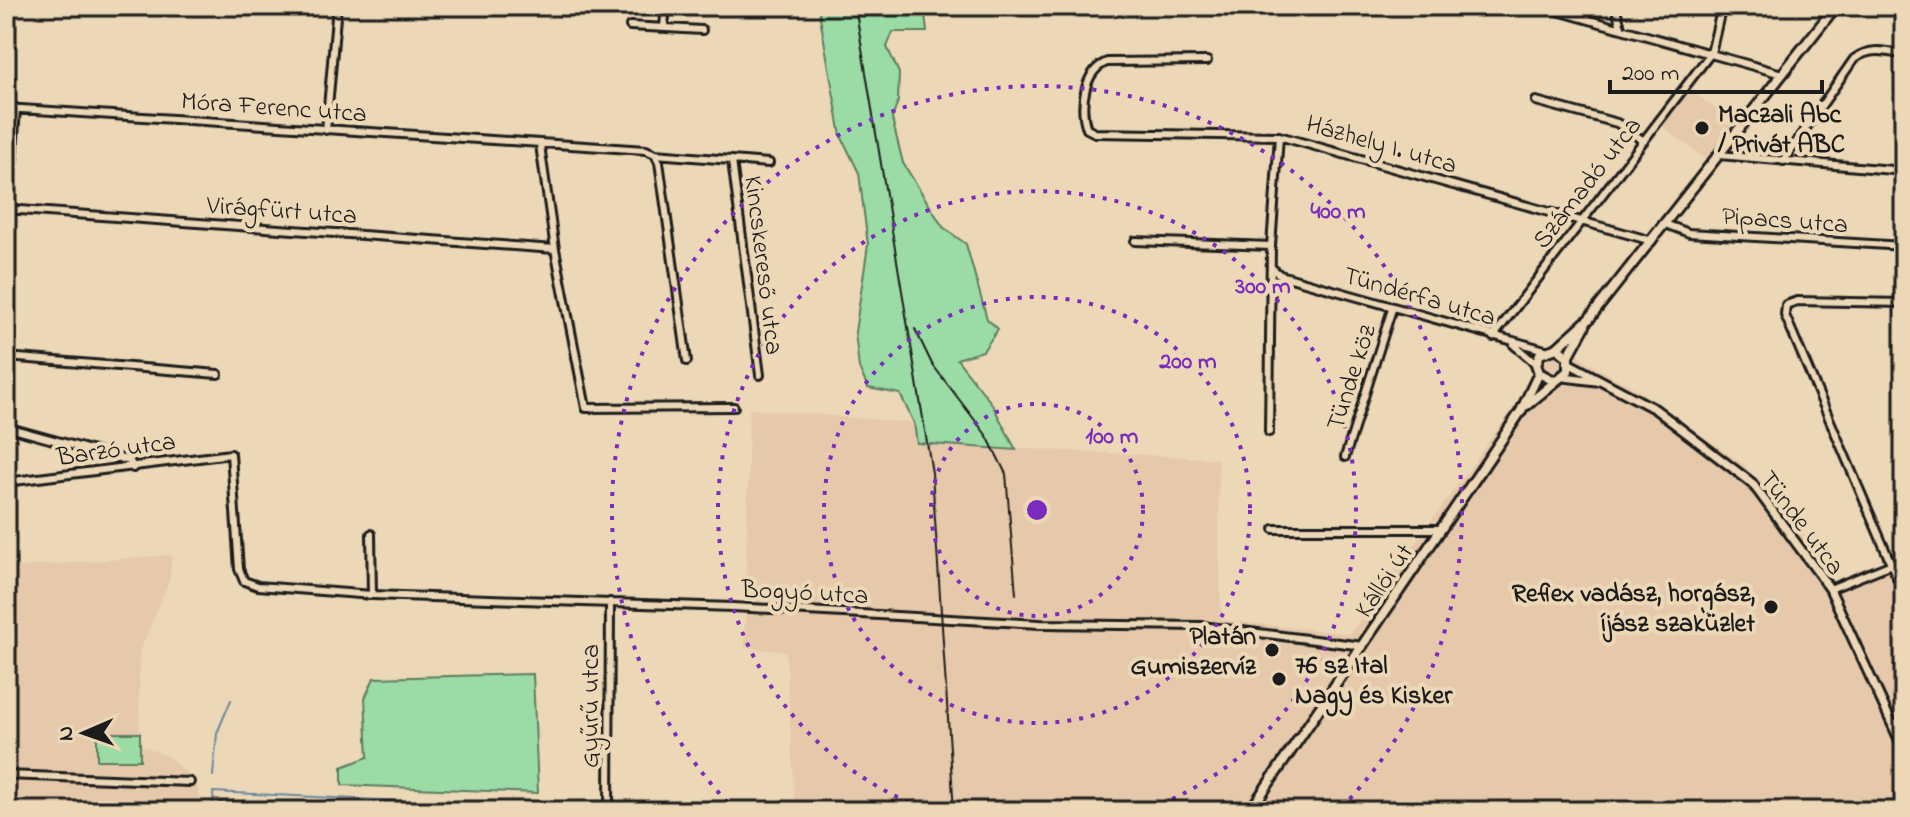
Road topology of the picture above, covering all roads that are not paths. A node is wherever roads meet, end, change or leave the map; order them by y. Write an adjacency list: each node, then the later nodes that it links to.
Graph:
1 (337, 6): 18 (street)
2 (666, 6): 8 (street)
3 (1540, 6): 9 (street)
4 (1615, 6): 9 (street)
5 (1722, 6): 11 (street, Számadó utca)
6 (1836, 6): 14 (main road)
7 (630, 26): 8 (street)
8 (664, 27): 10 (street)
9 (1621, 27): 11 (street)
10 (702, 30)
11 (1711, 53): 14 (street); 20 (street, Számadó utca)
12 (1904, 55): 25 (street)
13 (1207, 61): 19 (street, Házhely I. utca)
14 (1782, 74): 23 (main road)
15 (1536, 101): 20 (street)
16 (6, 108): 17 (street, Móra Ferenc utca)
17 (16, 108): 18 (street, Móra Ferenc utca); 28 (street)
18 (326, 130): 21 (street, Móra Ferenc utca)
19 (1279, 136): 29 (street, Házhely I. utca); 33 (street)
20 (1644, 141): 29 (street, Számadó utca)
21 (540, 145): 22 (street, Móra Ferenc utca); 35 (street)
22 (655, 154): 24 (street, Móra Ferenc utca); 48 (street)
23 (1719, 155): 25 (street); 30 (main road)
24 (732, 161): 26 (street, Móra Ferenc utca); 51 (street, Kincskereső utca)
25 (1783, 161): 27 (street)
26 (769, 163)
27 (1904, 171)
28 (8, 210): 35 (street, Virágfürt utca); 36 (street)
29 (1583, 221): 32 (street, Házhely I. utca); 42 (street, Számadó utca)
30 (1665, 224): 32 (main road); 34 (street, Pipacs utca)
31 (1135, 241): 33 (street)
32 (1652, 241): 41 (main road)
33 (1271, 246): 37 (street)
34 (1904, 246)
35 (555, 249): 55 (street)
36 (6, 259)
37 (1273, 269): 40 (street, Tündérfa utca); 58 (street)
38 (1904, 290): 39 (street)
39 (1901, 302): 66 (street)
40 (1392, 309): 42 (street, Tündérfa utca); 59 (street, Tünde köz)
41 (1589, 319): 44 (main road); 47 (main road)
42 (1493, 337): 43 (street, Tündérfa utca)
43 (1512, 343): 45 (street, Tündérfa utca); 49 (street, Tündérfa utca)
44 (1557, 348): 45 (main road); 47 (main road)
45 (1545, 350): 49 (main road, Kállói út)
46 (6, 357): 50 (street)
47 (1569, 360): 52 (main road); 54 (street, Tünde utca)
48 (687, 361)
49 (1538, 368): 53 (main road); 56 (main road, Kállói út)
50 (218, 374)
51 (760, 375)
52 (1564, 377): 53 (main road, Kállói út); 54 (street, Tünde utca)
53 (1554, 381): 56 (main road, Kállói út)
54 (1598, 381): 68 (street, Tünde utca)
55 (734, 407)
56 (1521, 411): 63 (main road, Kállói út)
57 (6, 427): 60 (street)
58 (1269, 432)
59 (1345, 457)
60 (133, 468): 61 (street, Barzó utca); 67 (street, Barzó utca)
61 (6, 482)
62 (1274, 529): 63 (street)
63 (1441, 529): 72 (main road, Kállói út)
64 (371, 534): 70 (street)
65 (1904, 559): 66 (street)
66 (1891, 564): 68 (street); 69 (street)
67 (244, 581): 70 (street, Bogyó utca)
68 (1830, 589): 73 (street, Tünde utca)
69 (1903, 592)
70 (372, 595): 71 (street, Bogyó utca)
71 (610, 602): 72 (street, Bogyó utca); 78 (street, Gyűrű utca)
72 (1363, 646): 79 (main road, Kállói út)
73 (1892, 723): 74 (street); 75 (street, Tünde utca)
74 (1904, 723)
75 (1904, 750)
76 (6, 775): 77 (street)
77 (190, 782)
78 (609, 811)
79 (1250, 811)

